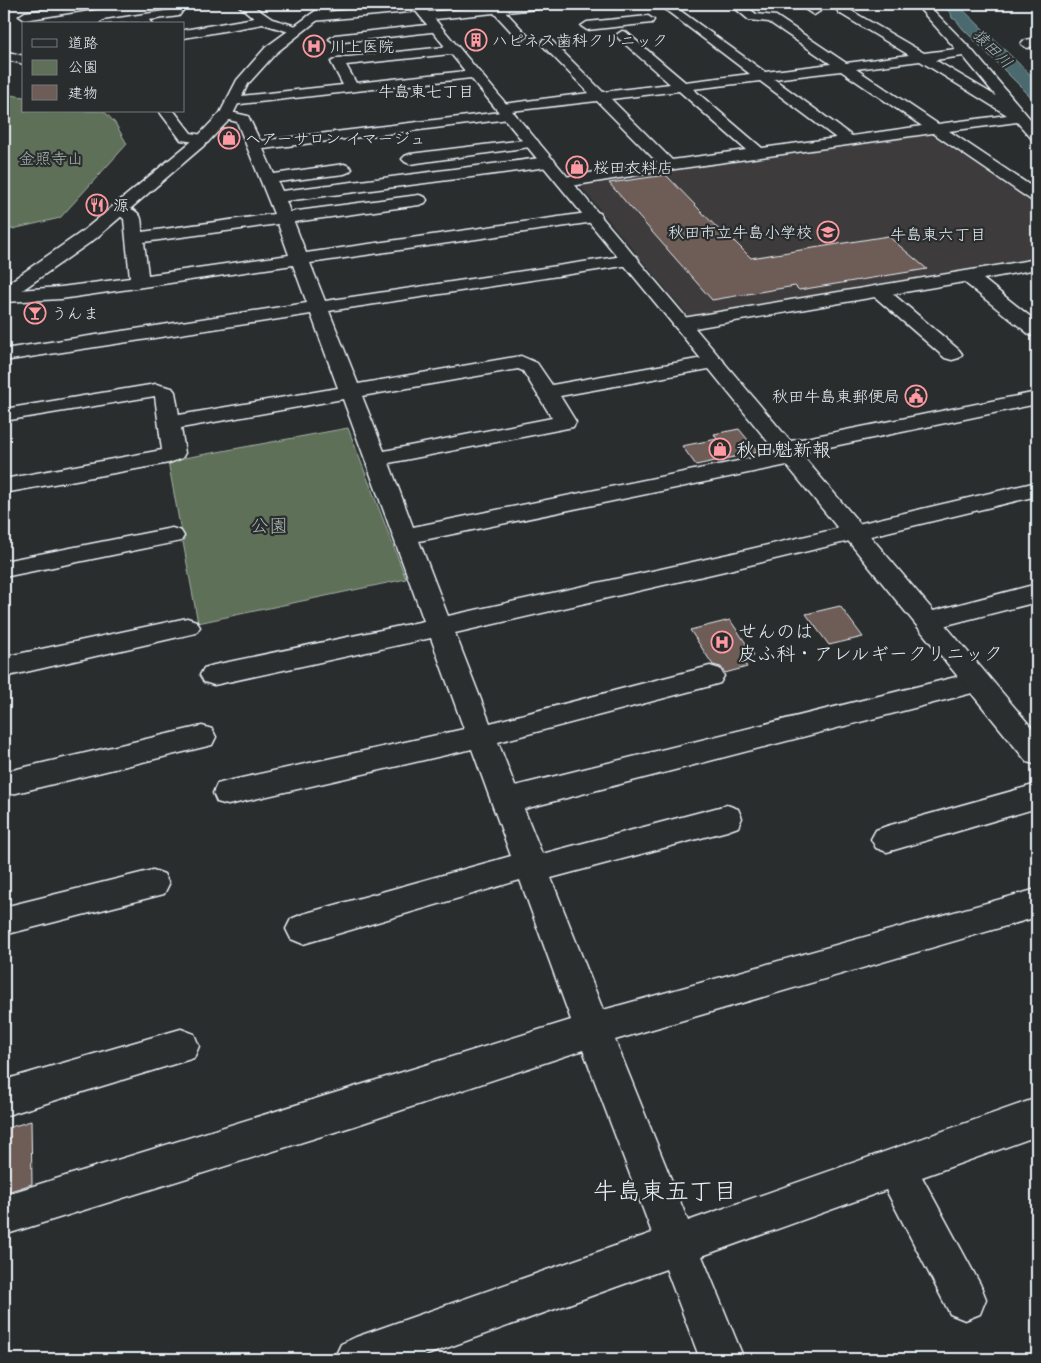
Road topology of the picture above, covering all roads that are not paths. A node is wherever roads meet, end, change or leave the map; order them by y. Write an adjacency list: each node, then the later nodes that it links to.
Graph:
1 (106, 4): 14 (street)
2 (172, 4): 20 (street)
3 (243, 4): 18 (street)
4 (332, 4): 17 (street)
5 (556, 4): 9 (street)
6 (664, 4): 35 (street)
7 (736, 4): 33 (street)
8 (803, 4): 13 (street)
9 (530, 5): 11 (street)
10 (922, 5): 29 (street)
11 (496, 10): 15 (street); 25 (street)
12 (843, 10): 31 (street)
13 (814, 11)
14 (25, 14): 16 (street)
15 (424, 14): 17 (street); 26 (street); 28 (street)
16 (10, 16)
17 (313, 17): 22 (street)
18 (262, 20): 22 (street); 23 (street)
19 (648, 20): 21 (street)
20 (143, 21)
21 (587, 26)
22 (296, 30): 39 (street)
23 (185, 34)
24 (622, 35): 36 (street)
25 (522, 36)
26 (335, 38)
27 (547, 43): 38 (street)
28 (455, 50): 34 (street); 37 (street)
29 (966, 52): 31 (street); 42 (street)
30 (4, 55): 32 (street)
31 (920, 57): 33 (street); 42 (street)
32 (22, 60)
33 (842, 67): 35 (street); 43 (street)
34 (475, 74): 37 (street); 40 (street)
35 (762, 77): 36 (street); 46 (street)
36 (681, 86): 38 (street); 49 (street)
37 (352, 88): 39 (street)
38 (600, 96): 40 (street); 52 (street)
39 (229, 108): 45 (street); 48 (street)
40 (506, 111): 47 (street); 48 (street)
41 (167, 112): 45 (street)
42 (1021, 117): 43 (street); 44 (street)
43 (936, 128): 46 (street); 57 (street)
44 (1037, 136)
45 (203, 140): 59 (street)
46 (848, 140): 49 (street)
47 (532, 143): 50 (street); 51 (street)
48 (254, 146): 54 (street)
49 (759, 153): 52 (street)
50 (410, 159)
51 (548, 162): 55 (street); 56 (street)
52 (668, 165): 55 (street)
53 (344, 169): 54 (street)
54 (268, 179): 56 (street)
55 (564, 182): 60 (street)
56 (276, 197): 61 (street)
57 (1037, 198)
58 (419, 200): 61 (street)
59 (120, 210): 62 (street); 69 (street)
60 (594, 217): 63 (street); 64 (street)
61 (284, 218): 62 (street); 63 (street)
62 (135, 238): 67 (street)
63 (300, 260): 67 (street); 70 (street)
64 (630, 260): 70 (street); 71 (street)
65 (1037, 264): 66 (street)
66 (968, 276): 68 (street); 72 (street)
67 (140, 282): 69 (street)
68 (880, 291): 71 (street); 74 (street)
69 (4, 295)
70 (318, 308): 73 (street); 76 (street)
71 (683, 324): 75 (street)
72 (1037, 331)
73 (4, 354)
74 (952, 354)
75 (714, 362): 77 (street); 81 (street)
76 (351, 392): 77 (street); 80 (street); 82 (street)
77 (547, 392): 82 (street)
78 (1037, 398): 81 (street)
79 (4, 415): 80 (street)
80 (170, 423): 83 (street)
81 (789, 453): 85 (street); 87 (street)
82 (376, 459): 87 (street)
83 (4, 486)
84 (1037, 489): 85 (street)
85 (855, 533): 90 (street); 92 (street)
86 (172, 536): 88 (street)
87 (405, 536): 92 (street)
88 (4, 569)
89 (1037, 593): 90 (street)
90 (927, 621): 96 (street)
91 (187, 627): 93 (street)
92 (439, 628): 94 (street); 97 (street)
93 (4, 667)
94 (214, 675)
95 (710, 676): 97 (street)
96 (976, 682): 99 (street); 103 (street)
97 (481, 736): 101 (street); 103 (street)
98 (202, 737): 100 (street)
99 (1037, 754)
100 (4, 784)
101 (228, 793)
102 (1037, 796): 105 (street)
103 (506, 801): 106 (street)
104 (727, 818): 106 (street)
105 (887, 838)
106 (531, 867): 110 (street); 111 (street)
107 (153, 884): 109 (street)
108 (1037, 903): 111 (street)
109 (4, 920)
110 (303, 928)
111 (593, 1030): 116 (street); 117 (street)
112 (181, 1046): 113 (street)
113 (4, 1098)
114 (1037, 1117): 115 (street)
115 (896, 1168): 117 (street); 118 (street)
116 (4, 1215)
117 (678, 1246): 119 (street); 120 (street)
118 (965, 1299)
119 (356, 1359)
120 (722, 1359)

